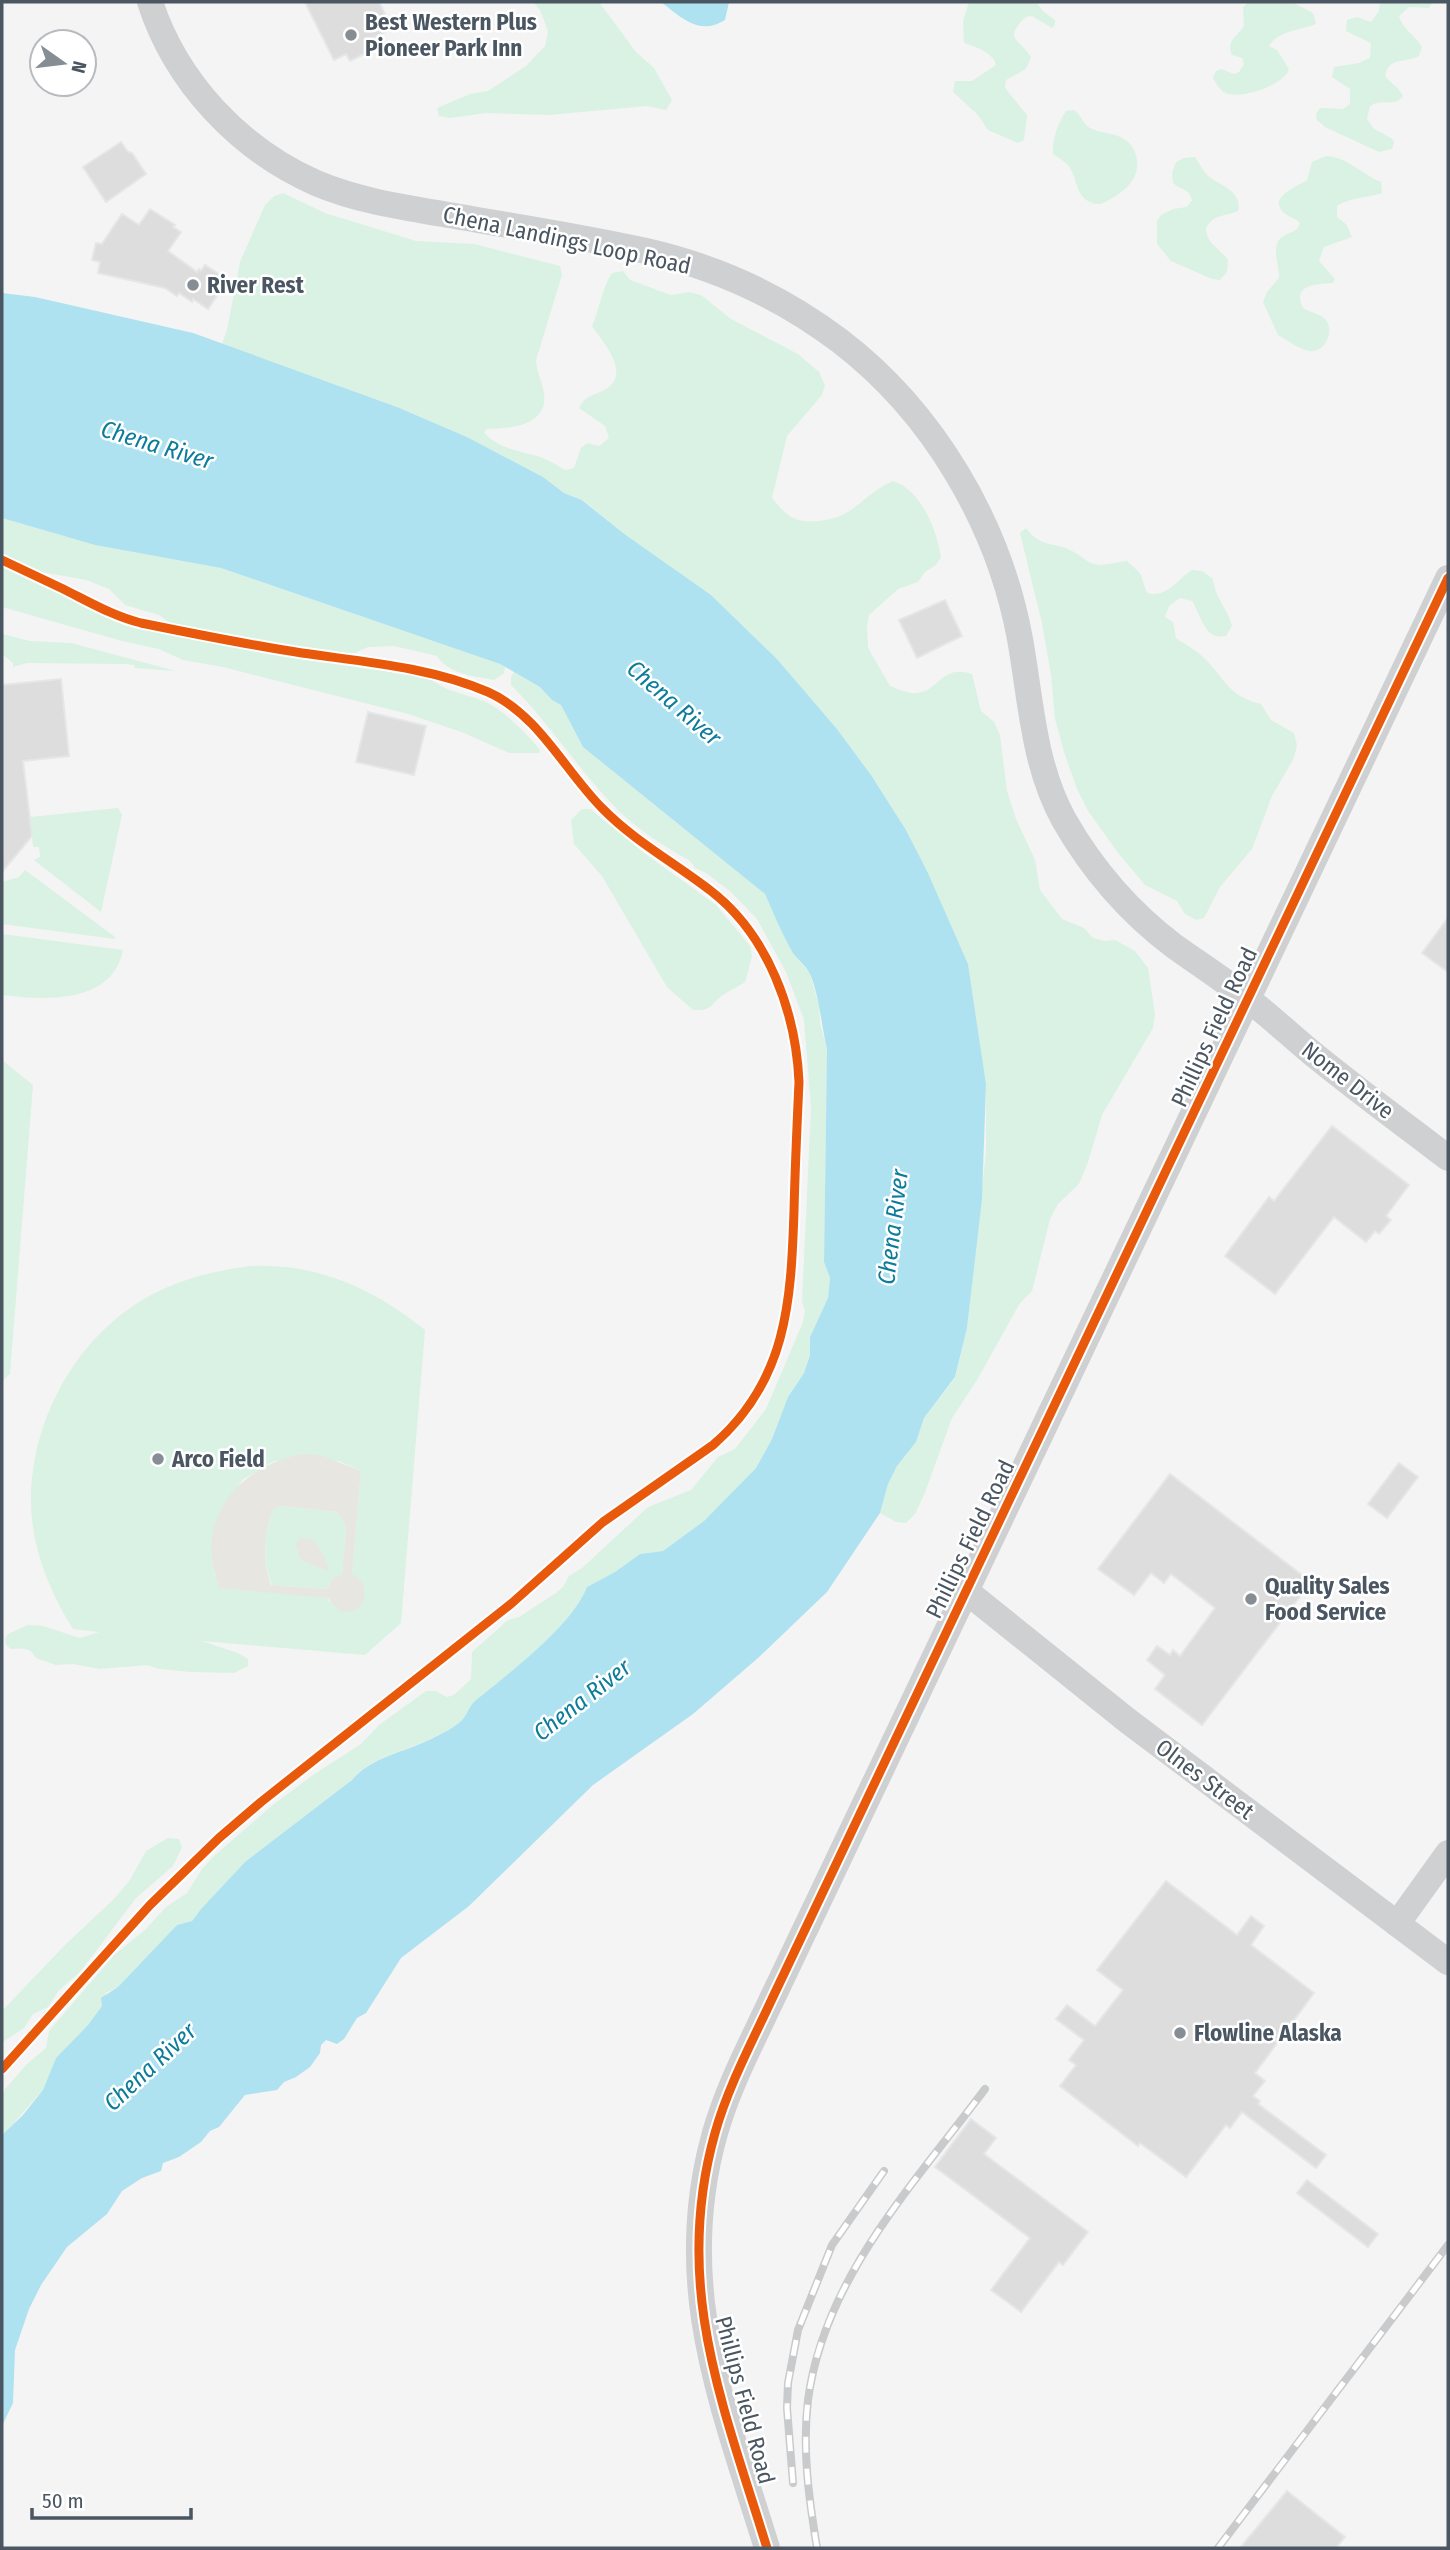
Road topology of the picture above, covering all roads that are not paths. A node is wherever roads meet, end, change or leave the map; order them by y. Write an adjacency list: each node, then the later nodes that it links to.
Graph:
1 (150, 2): 3 (street, Chena Landings Loop Road)
2 (1448, 578): 3 (street, Phillips Field Road)
3 (1249, 999): 4 (street, Nome Drive); 5 (street, Phillips Field Road)
4 (1448, 1158)
5 (966, 1591): 7 (street, Olnes Street); 9 (street, Phillips Field Road)
6 (1448, 1853): 7 (street)
7 (1397, 1924): 8 (street, Olnes Street)
8 (1448, 1962)
9 (767, 2548)

